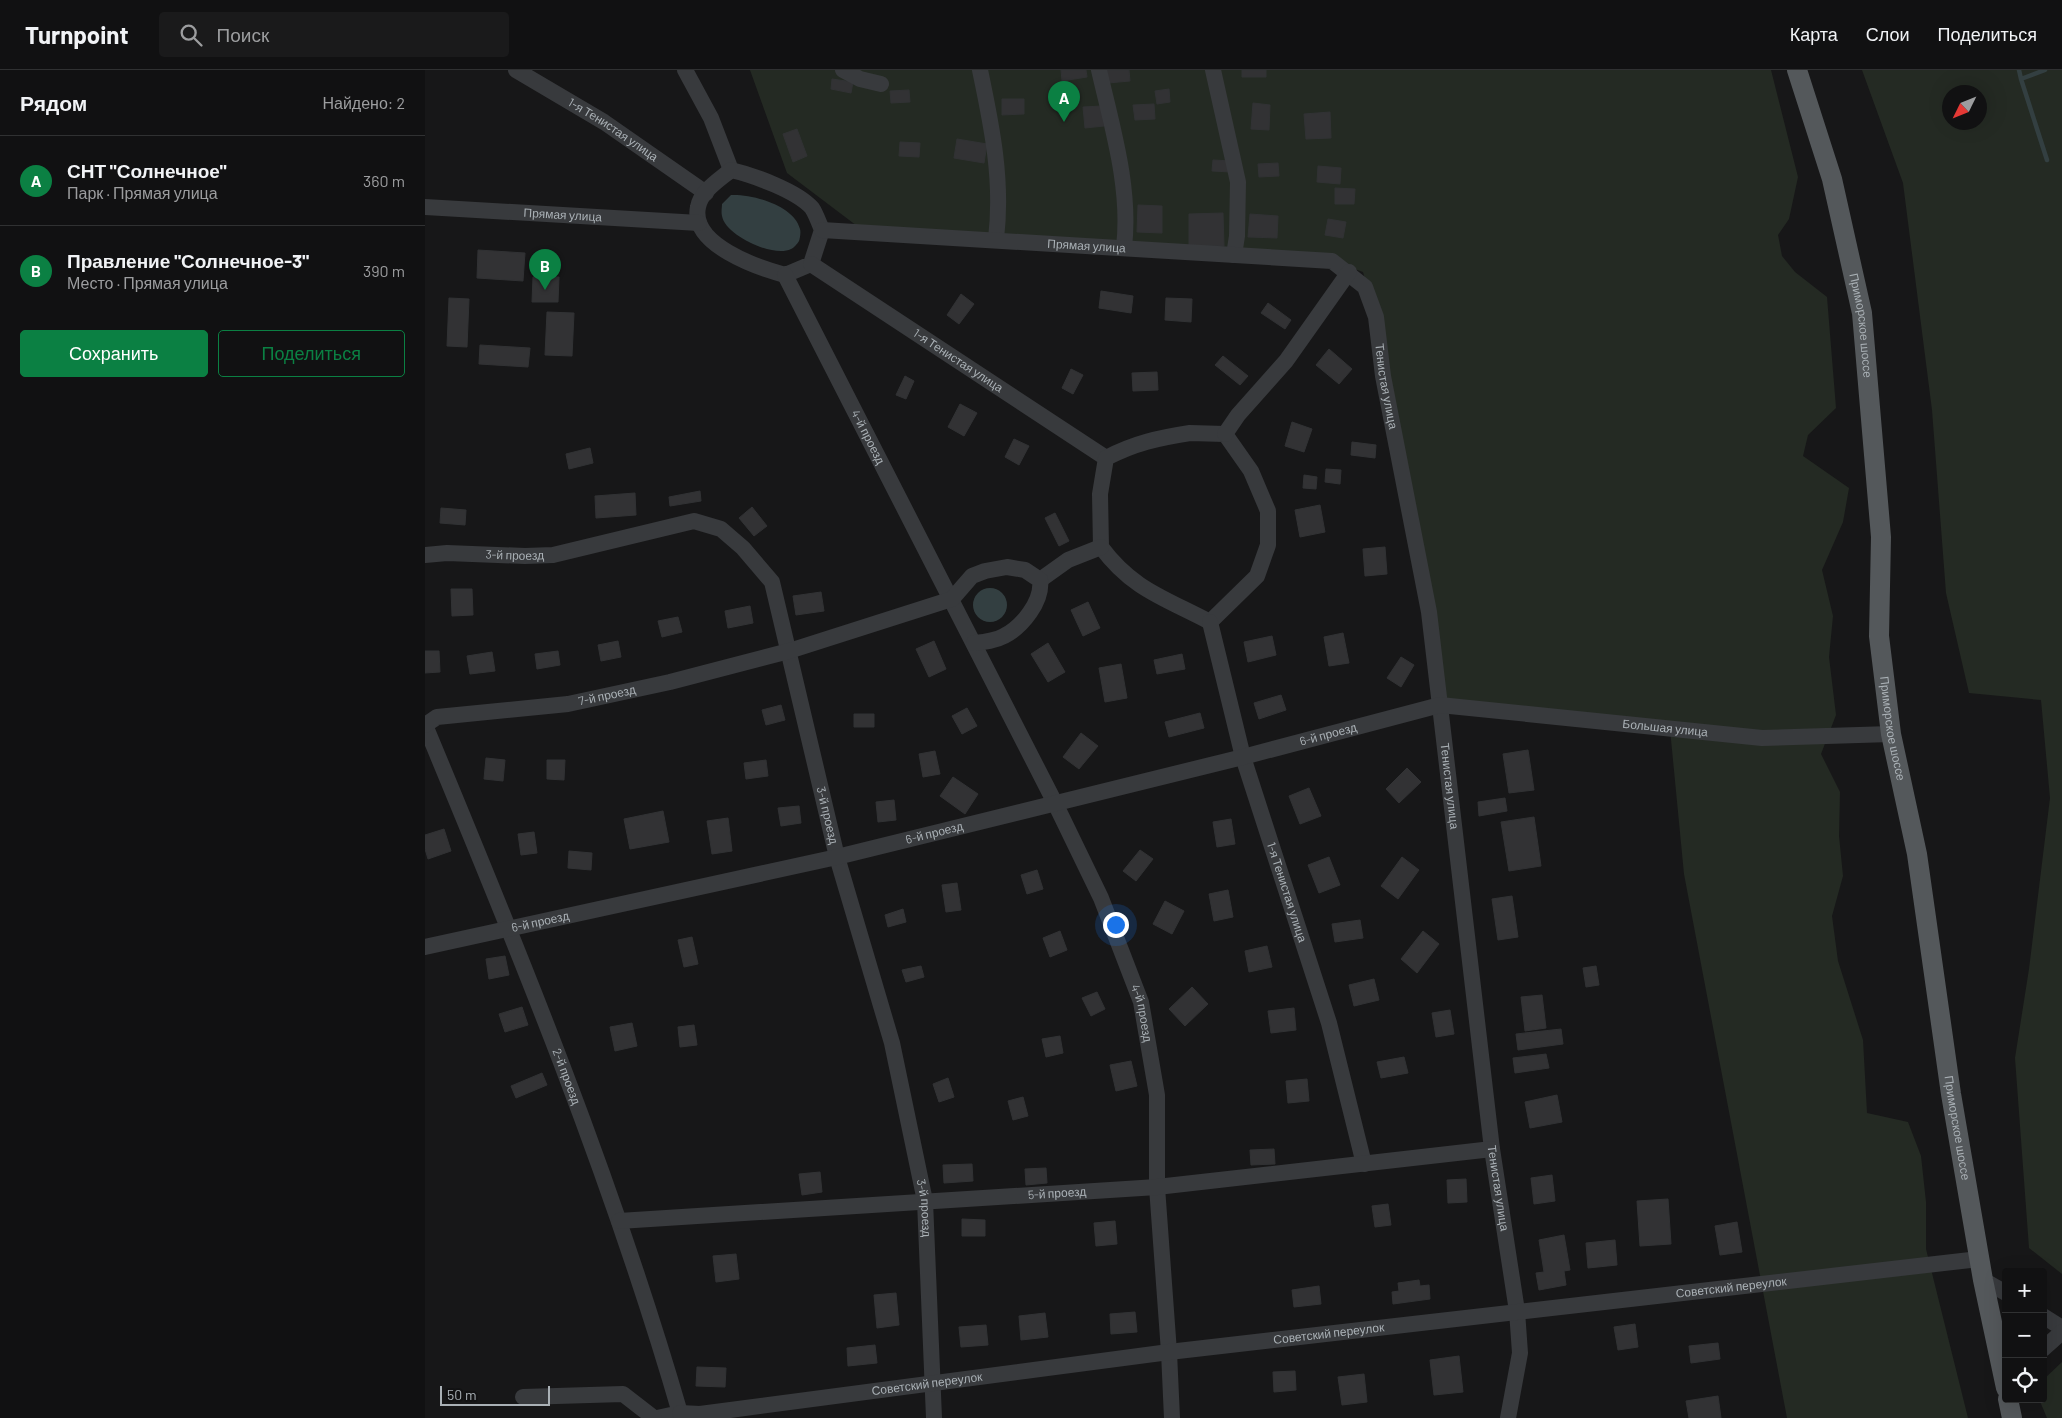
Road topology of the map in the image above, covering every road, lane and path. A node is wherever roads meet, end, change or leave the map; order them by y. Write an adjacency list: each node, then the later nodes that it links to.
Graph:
1 (516, 70): 10 (street, 1-я Тенистая улица)
2 (685, 70): 9 (street)
3 (843, 70): 8 (street)
4 (980, 70): 14 (street)
5 (1099, 70): 15 (street)
6 (1213, 70): 16 (street)
7 (1797, 70): 31 (main road, Приморское шоссе)
8 (881, 84)
9 (731, 170): 10 (street); 13 (street)
10 (706, 193): 12 (street)
11 (425, 207): 12 (street, Прямая улица)
12 (699, 223): 19 (street)
13 (821, 230): 14 (street, Прямая улица); 17 (street)
14 (996, 239): 15 (street, Прямая улица)
15 (1124, 248): 16 (street, Прямая улица)
16 (1235, 255): 18 (street, Прямая улица)
17 (811, 264): 19 (street); 21 (street, 1-я Тенистая улица)
18 (1349, 272): 20 (street); 29 (street, Тенистая улица)
19 (785, 275): 25 (street, 4-й проезд)
20 (1225, 434): 21 (street); 26 (street)
21 (1106, 458): 22 (street)
22 (1101, 547): 24 (street); 26 (street)
23 (425, 555): 28 (street, 3-й проезд)
24 (1040, 580): 25 (street); 27 (street)
25 (952, 599): 27 (street); 28 (street, 7-й проезд)
26 (1210, 622): 32 (street, 1-я Тенистая улица)
27 (974, 643): 33 (street, 4-й проезд)
28 (789, 651): 30 (street, 7-й проезд); 34 (street, 3-й проезд)
29 (1440, 705): 31 (street, Большая улица); 32 (street, 6-й проезд); 37 (street, Тенистая улица)
30 (425, 725): 35 (street, 2-й проезд)
31 (1891, 734): 42 (main road, Приморское шоссе)
32 (1243, 757): 33 (street, 6-й проезд); 38 (street, 1-я Тенистая улица)
33 (1055, 803): 34 (street, 6-й проезд); 39 (street, 4-й проезд)
34 (837, 857): 35 (street, 6-й проезд); 40 (street, 3-й проезд)
35 (509, 928): 36 (street, 6-й проезд); 41 (street, 2-й проезд)
36 (425, 947)
37 (1492, 1149): 38 (street, 5-й проезд); 45 (street, Тенистая улица)
38 (1364, 1164): 39 (street, 5-й проезд)
39 (1157, 1187): 40 (street, 5-й проезд); 50 (street, 4-й проезд)
40 (925, 1201): 41 (street, 5-й проезд); 52 (street, 3-й проезд)
41 (619, 1221): 55 (street, 2-й проезд)
42 (1979, 1259): 43 (main road, Приморское шоссе); 45 (street, Советский переулок)
43 (1983, 1280): 44 (street); 51 (main road, Приморское шоссе)
44 (2002, 1291)
45 (1517, 1311): 50 (street, Советский переулок); 59 (street, Тенистая улица)
46 (2047, 1319): 47 (street)
47 (2062, 1328)
48 (2062, 1332): 49 (street)
49 (2047, 1346)
50 (1169, 1352): 52 (street, Советский переулок); 58 (street, 4-й проезд)
51 (2002, 1369)
52 (932, 1383): 55 (street, Советский переулок); 57 (street, 3-й проезд)
53 (523, 1397): 56 (street)
54 (2009, 1403): 60 (main road, Приморское шоссе)
55 (680, 1412): 56 (street)
56 (655, 1418)
57 (934, 1418)
58 (1172, 1418)
59 (1508, 1418)
60 (2012, 1418)

